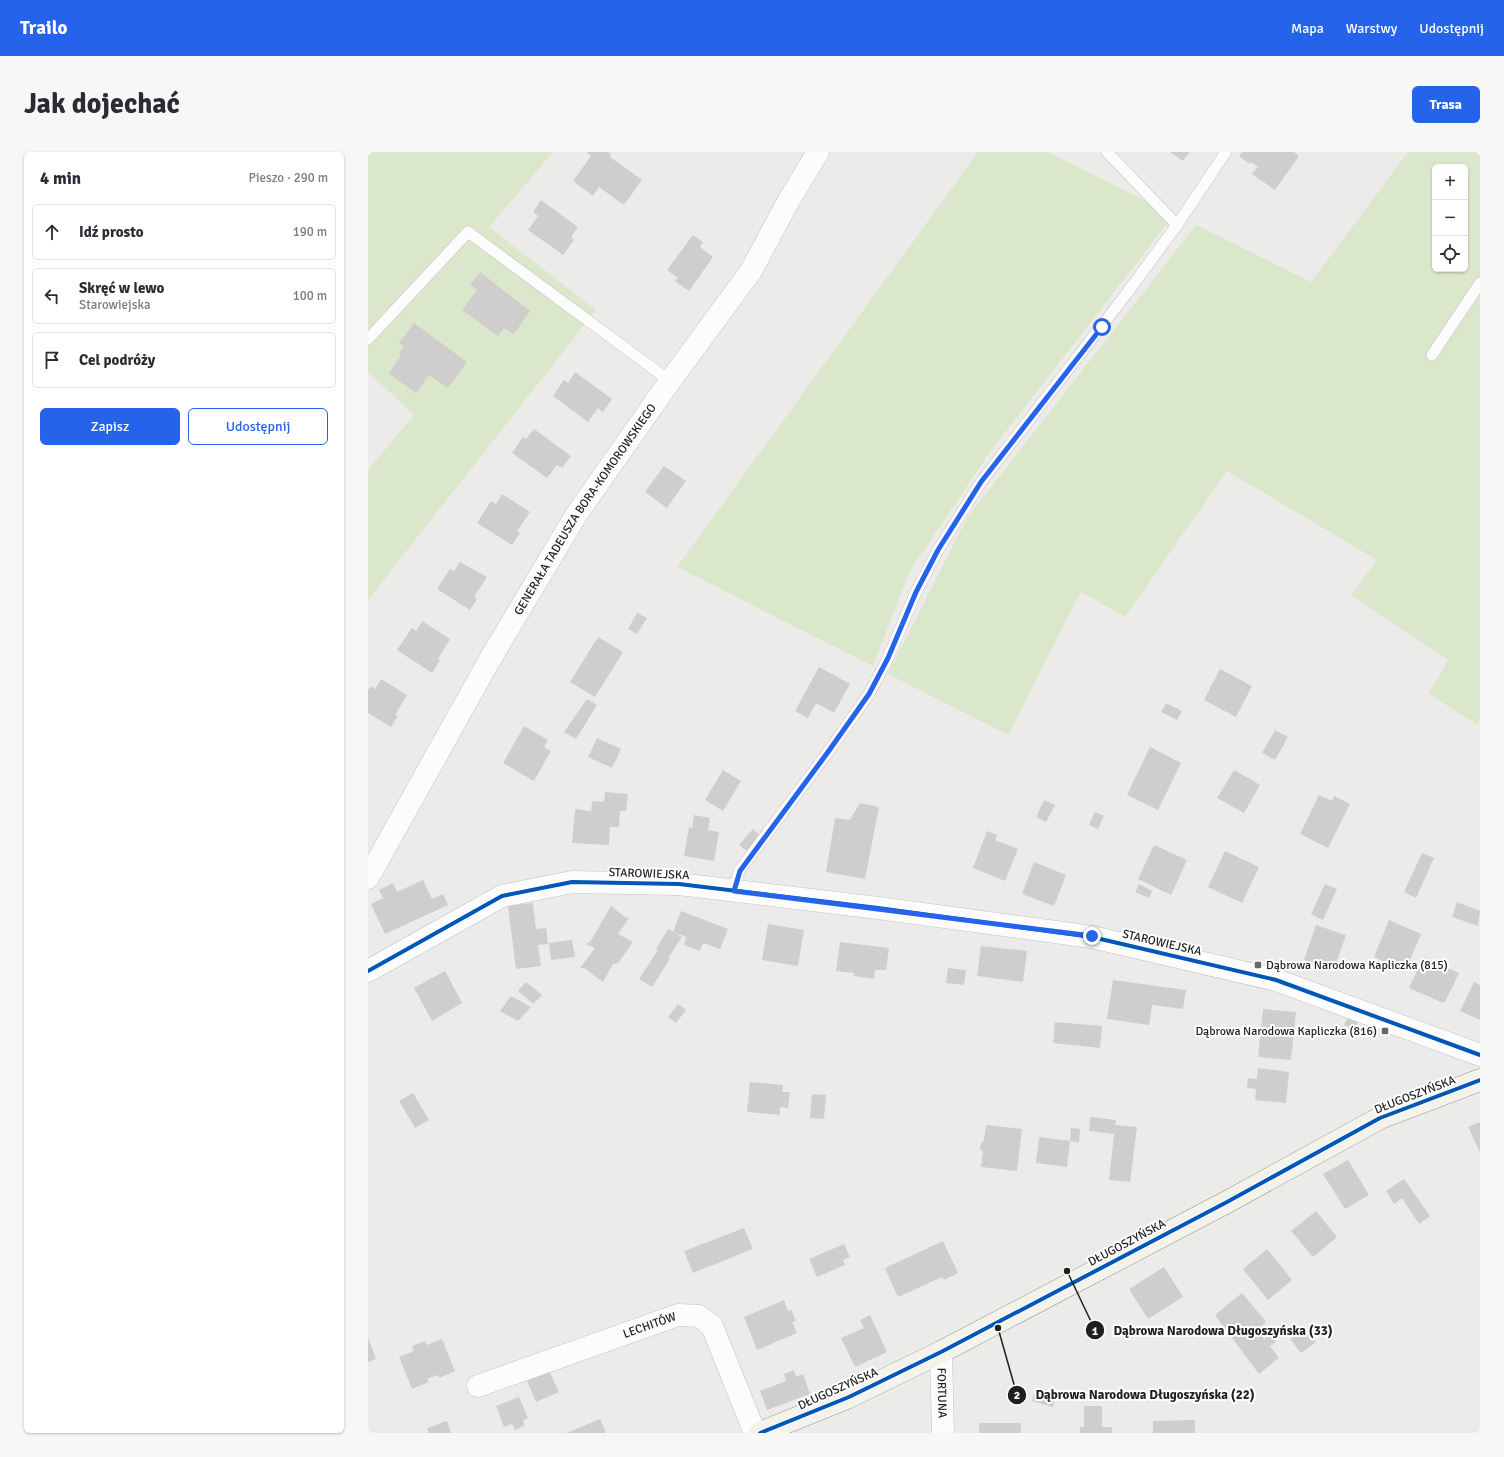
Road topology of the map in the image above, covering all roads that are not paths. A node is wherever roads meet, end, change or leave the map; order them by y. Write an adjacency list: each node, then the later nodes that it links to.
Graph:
1 (818, 152): 8 (street, GENERAŁA TADEUSZA BORA-KOMOROWSKIEGO)
2 (1109, 152): 4 (lane)
3 (1226, 152): 4 (lane)
4 (1177, 225): 10 (lane)
5 (1480, 283): 7 (lane)
6 (368, 339): 8 (lane)
7 (1432, 356)
8 (670, 381): 9 (street, GENERAŁA TADEUSZA BORA-KOMOROWSKIEGO)
9 (368, 878)
10 (734, 891): 11 (street, STAROWIEJSKA); 12 (street, STAROWIEJSKA)
11 (368, 971)
12 (1480, 1055)
13 (1480, 1080): 14 (street, DŁUGOSZYŃSKA)
14 (941, 1352): 17 (street, DŁUGOSZYŃSKA); 18 (street, FORTUNA)
15 (478, 1386): 16 (street, LECHITÓW)
16 (755, 1433)
17 (760, 1433)
18 (943, 1433)

